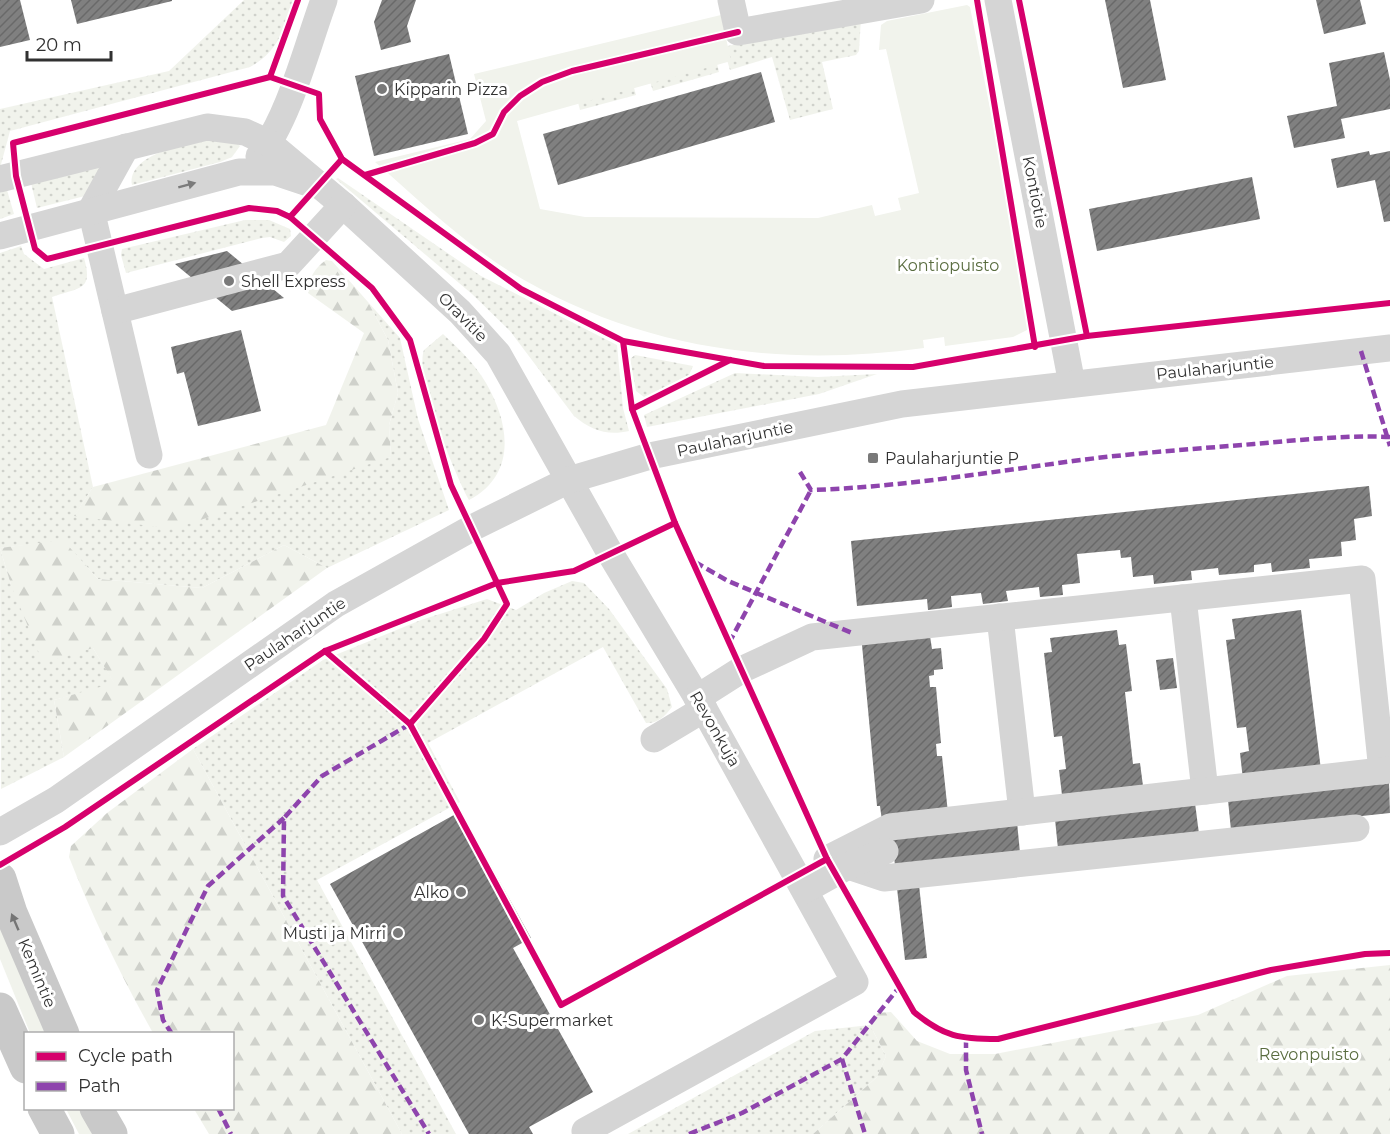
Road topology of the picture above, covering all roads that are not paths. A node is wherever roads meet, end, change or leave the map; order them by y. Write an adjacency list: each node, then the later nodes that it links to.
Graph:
1 (324, 0): 5 (street)
2 (731, 0): 3 (street)
3 (921, 0)
4 (998, 0): 17 (street, Kontiotie)
5 (286, 104): 6 (street); 7 (street)
6 (207, 127): 7 (street, Oravitie); 8 (street, Oravitie)
7 (269, 143): 9 (street); 11 (street, Oravitie)
8 (126, 147): 10 (street, Oravitie); 13 (street)
9 (239, 172): 11 (street, Oravitie); 13 (street, Oravitie, one-way to 9)
10 (0, 179)
11 (318, 186): 12 (street, Oravitie)
12 (344, 205): 15 (street); 19 (street, Oravitie)
13 (91, 210): 14 (street, Oravitie); 15 (street)
14 (0, 236)
15 (115, 311): 18 (street)
16 (1390, 348): 17 (street, Paulaharjuntie)
17 (1072, 384): 19 (street, Paulaharjuntie)
18 (149, 455)
19 (569, 480): 22 (street, Revonkuja); 28 (street, Paulaharjuntie)
20 (1183, 598): 21 (street); 24 (street); 25 (street)
21 (999, 617): 22 (street); 26 (street)
22 (700, 703): 23 (street); 32 (street, Revonkuja)
23 (654, 739)
24 (1386, 770): 25 (street)
25 (1204, 791): 26 (street)
26 (1022, 812): 30 (street)
27 (1356, 828): 30 (street)
28 (0, 832)
29 (885, 851): 30 (street)
30 (838, 862): 32 (street)
31 (0, 879): 34 (main road, Kemintie, one-way to 31)
32 (805, 890): 38 (street, Revonkuja)
33 (0, 1009): 35 (main road)
34 (62, 1032)
35 (24, 1063)
36 (45, 1110): 39 (main road)
37 (97, 1110): 40 (main road)
38 (585, 1131)
39 (58, 1134)
40 (111, 1134)

